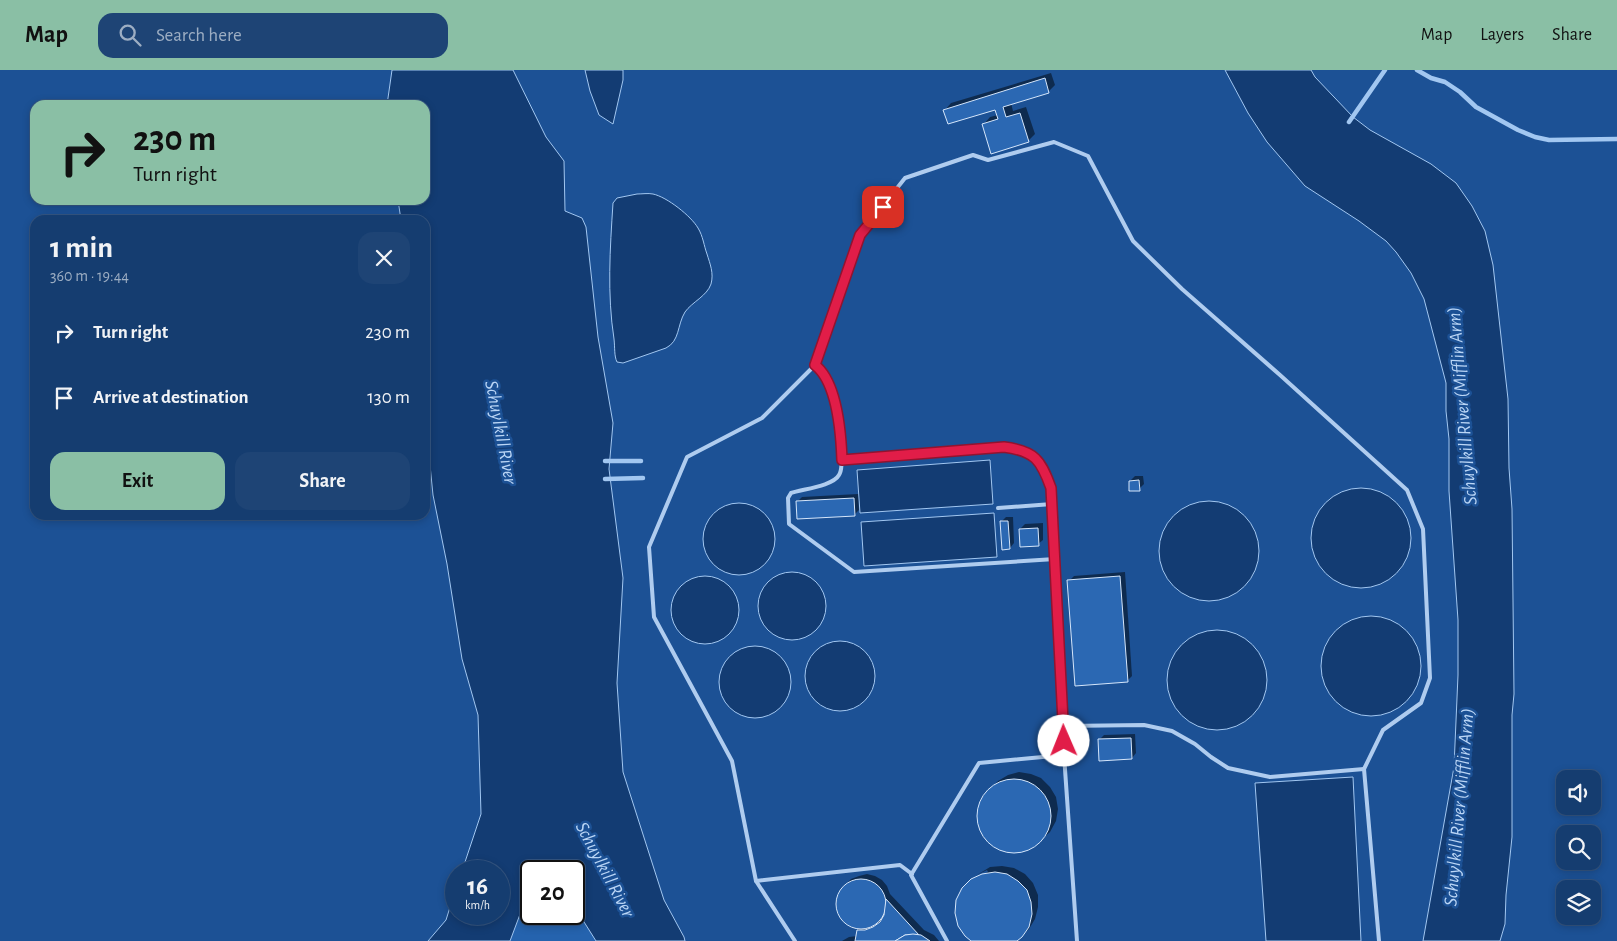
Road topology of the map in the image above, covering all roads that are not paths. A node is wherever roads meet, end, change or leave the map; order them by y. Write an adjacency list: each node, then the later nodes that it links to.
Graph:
1 (815, 365): 2 (lane); 8 (lane); 10 (lane)
2 (842, 460): 3 (lane); 5 (lane)
3 (1052, 504): 4 (lane); 5 (lane)
4 (998, 508)
5 (1055, 559): 6 (lane)
6 (1064, 726): 7 (lane); 8 (lane)
7 (1064, 755): 9 (lane); 13 (lane)
8 (1364, 768): 14 (lane)
9 (912, 874): 10 (lane); 12 (lane)
10 (756, 881): 11 (lane)
11 (796, 941)
12 (947, 941)
13 (1077, 941)
14 (1379, 941)

